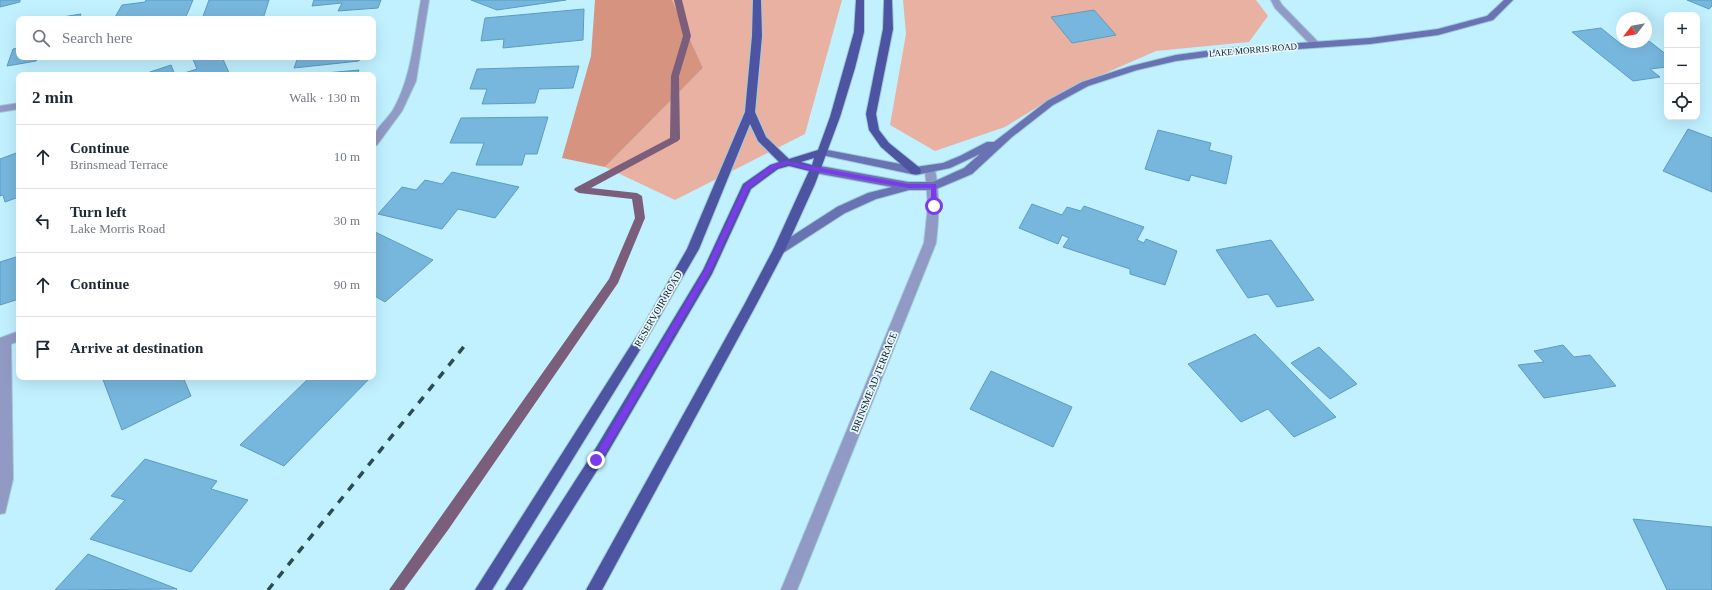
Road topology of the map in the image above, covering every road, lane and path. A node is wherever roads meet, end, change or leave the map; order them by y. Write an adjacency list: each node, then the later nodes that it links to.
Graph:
1 (424, 0): 12 (street)
2 (757, 0): 10 (main road, RESERVOIR ROAD)
3 (860, 0): 13 (main road)
4 (888, 0): 17 (main road)
5 (1275, 0): 7 (street)
6 (1509, 0): 7 (street, LAKE MORRIS ROAD)
7 (1315, 44): 11 (street, LAKE MORRIS ROAD)
8 (16, 106): 9 (street)
9 (0, 109)
10 (750, 112): 14 (main road); 24 (main road, RESERVOIR ROAD)
11 (1008, 135): 16 (street, LAKE MORRIS ROAD); 19 (street, LAKE MORRIS ROAD)
12 (376, 139)
13 (822, 152): 14 (main road); 15 (main road); 17 (street, LAKE MORRIS ROAD)
14 (786, 162): 15 (main road); 25 (main road)
15 (815, 169): 18 (street, LAKE MORRIS ROAD); 20 (main road)
16 (930, 170): 17 (street, LAKE MORRIS ROAD); 19 (street, BRINSMEAD TERRACE)
17 (916, 171)
18 (908, 186): 19 (street, LAKE MORRIS ROAD); 20 (street, LAKE MORRIS ROAD)
19 (934, 186): 27 (street, BRINSMEAD TERRACE)
20 (779, 250): 26 (main road)
21 (16, 337): 22 (street)
22 (2, 342): 23 (street)
23 (0, 508)
24 (483, 590)
25 (513, 590)
26 (594, 590)
27 (789, 590)

